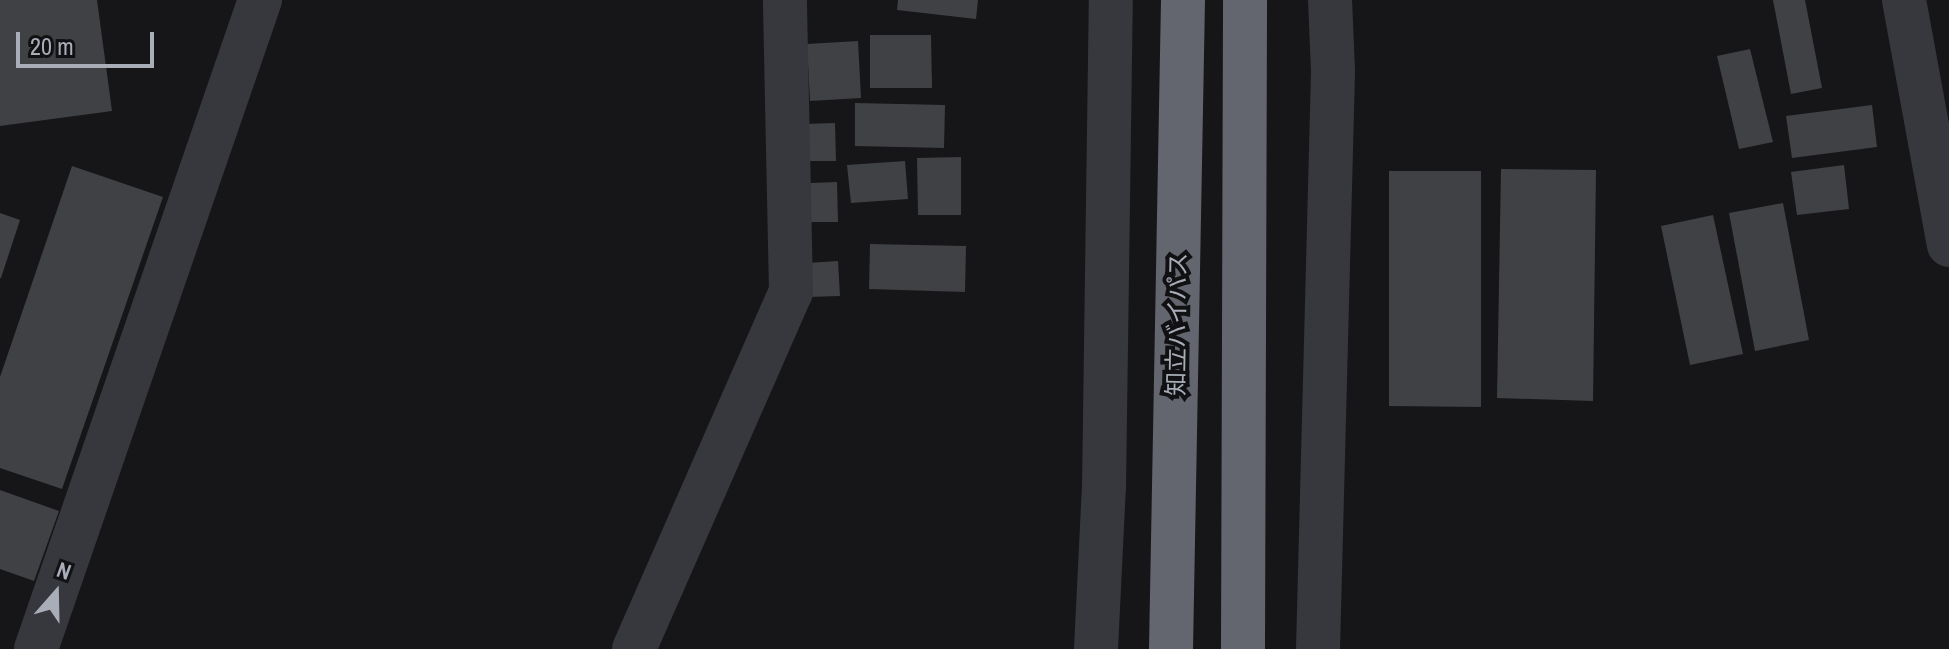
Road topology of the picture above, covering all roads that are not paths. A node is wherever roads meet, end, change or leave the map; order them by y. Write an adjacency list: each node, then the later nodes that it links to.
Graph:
1 (260, 0): 9 (street)
2 (785, 0): 10 (street)
3 (1111, 0): 11 (street)
4 (1183, 0): 12 (highway, 知立バイパス)
5 (1245, 0): 13 (highway)
6 (1330, 0): 14 (street)
7 (1904, 0): 8 (street)
8 (1949, 245)
9 (36, 649)
10 (634, 649)
11 (1096, 649)
12 (1171, 649)
13 (1243, 649)
14 (1318, 649)

